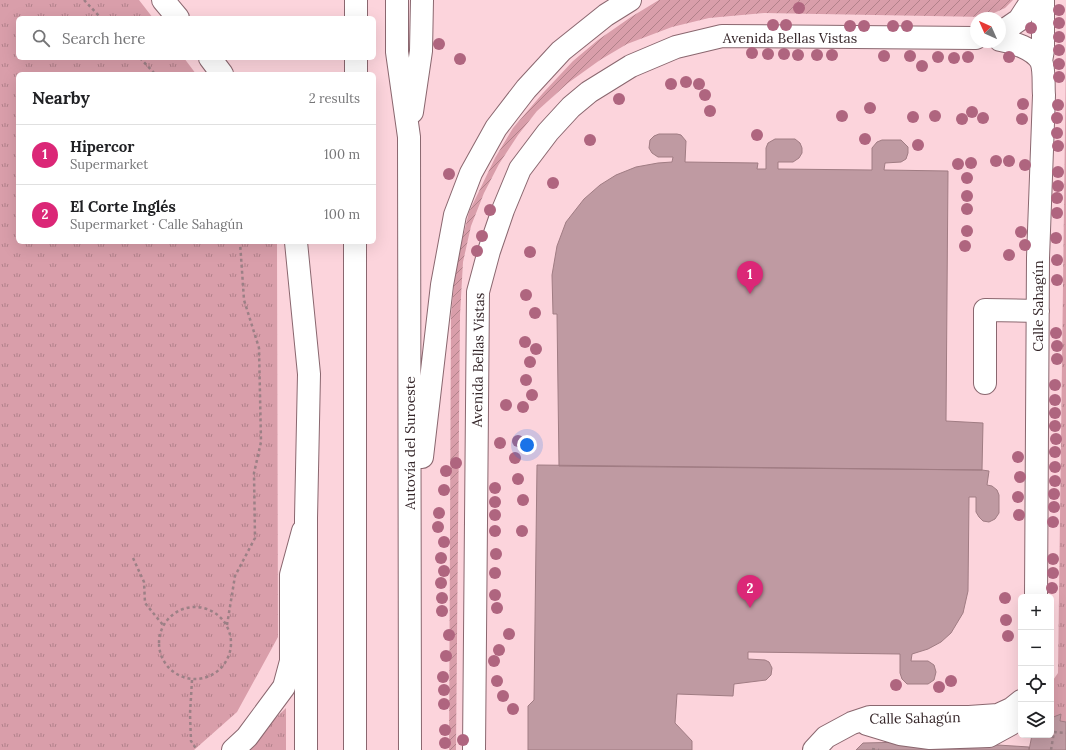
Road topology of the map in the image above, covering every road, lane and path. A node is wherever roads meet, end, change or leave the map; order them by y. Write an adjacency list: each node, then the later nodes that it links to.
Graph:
1 (84, 0): 9 (path)
2 (163, 0): 10 (main road)
3 (356, 0): 11 (main road)
4 (397, 0): 22 (main road, Autovía del Suroeste)
5 (422, 0): 22 (main road, Autovía del Suroeste)
6 (630, 0): 29 (main road)
7 (1032, 0): 12 (main road)
8 (1043, 0): 18 (main road, Calle Sahagún)
9 (99, 16)
10 (176, 16)
11 (356, 16)
12 (1006, 29)
13 (970, 38): 42 (main road, Avenida Bellas Vistas)
14 (1006, 41): 18 (main road)
15 (142, 60): 19 (path)
16 (212, 60): 20 (main road)
17 (356, 60): 21 (main road)
18 (1040, 61): 26 (main road, Calle Sahagún)
19 (153, 72)
20 (220, 72)
21 (356, 72)
22 (409, 137): 29 (main road, Autovía del Suroeste)
23 (240, 244): 33 (path)
24 (296, 244): 28 (main road)
25 (356, 244): 40 (main road)
26 (1038, 311): 27 (main road); 31 (main road, Calle Sahagún)
27 (985, 383)
28 (306, 518): 38 (main road); 39 (main road)
29 (410, 552): 41 (main road, Autovía del Suroeste)
30 (133, 558): 32 (path)
31 (1036, 594)
32 (163, 625): 33 (path); 34 (path)
33 (227, 625): 34 (path)
34 (192, 680): 37 (path)
35 (1018, 704): 43 (main road, Calle Sahagún)
36 (1066, 733): 44 (path)
37 (197, 750)
38 (233, 750)
39 (306, 750)
40 (355, 750)
41 (410, 750)
42 (474, 750)
43 (814, 750)
44 (1051, 750)

